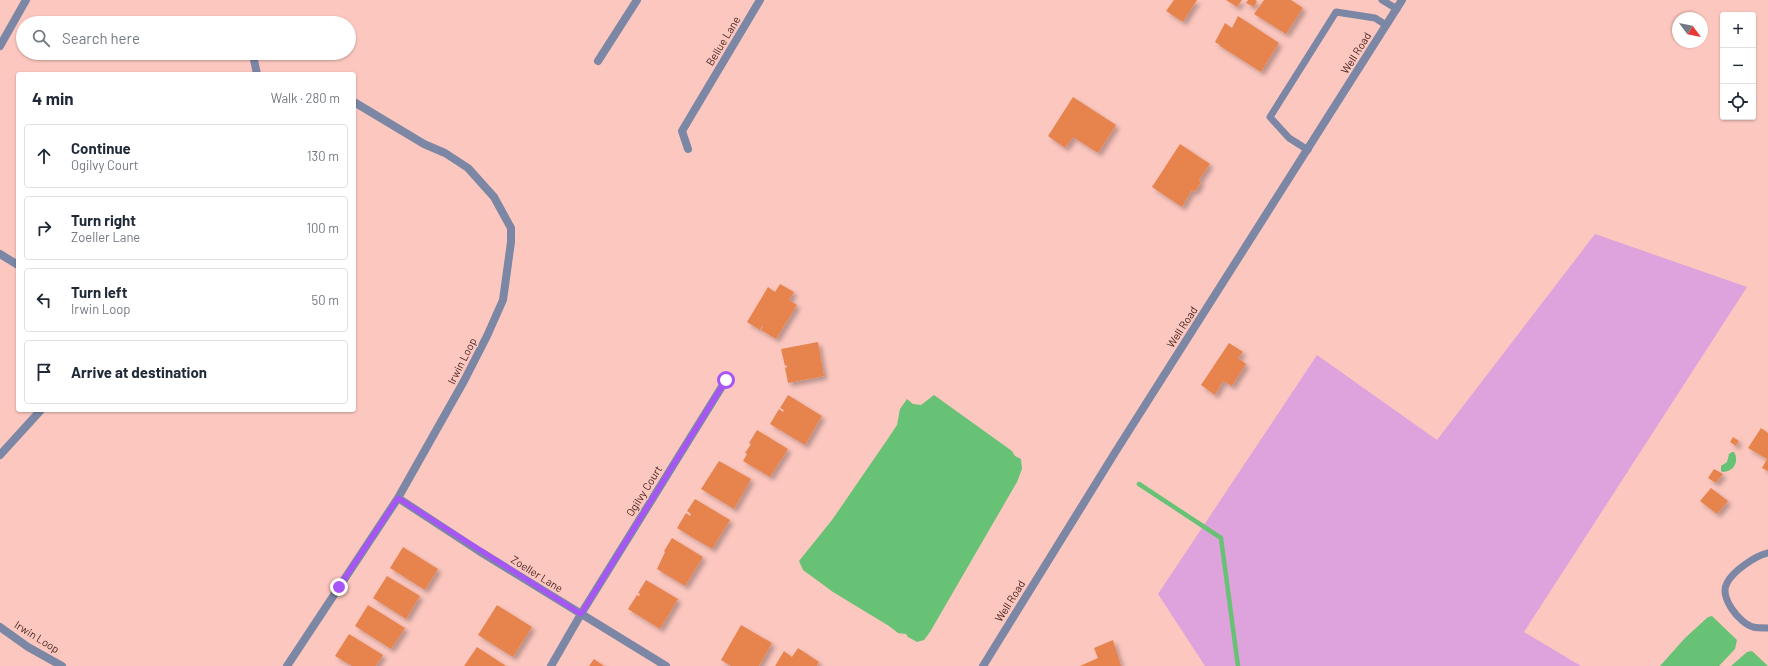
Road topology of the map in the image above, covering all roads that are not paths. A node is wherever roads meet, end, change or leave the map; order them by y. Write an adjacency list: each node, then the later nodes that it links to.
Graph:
1 (26, 0): 7 (street)
2 (637, 0): 12 (street)
3 (760, 0): 15 (street, Bellue Lane)
4 (1382, 0): 6 (lane)
5 (1402, 0): 6 (street, Well Road)
6 (1397, 9): 9 (street, Well Road)
7 (17, 16)
8 (16, 18): 10 (street)
9 (1386, 25): 16 (street, Well Road); 16 (lane)
10 (0, 46)
11 (254, 60): 13 (street)
12 (598, 61)
13 (256, 72)
14 (356, 103): 22 (street, Irwin Loop)
15 (688, 149)
16 (1308, 150): 31 (street, Well Road)
17 (0, 254): 18 (street)
18 (16, 264)
19 (726, 380): 24 (street, Ogilvy Court)
20 (39, 412): 21 (street)
21 (0, 455)
22 (398, 498): 24 (street, Zoeller Lane); 28 (street, Irwin Loop)
23 (1768, 553): 26 (lane)
24 (581, 614): 29 (street, Ogilvy Court); 30 (street, Zoeller Lane)
25 (0, 627): 27 (street, Irwin Loop)
26 (1768, 628)
27 (62, 666)
28 (287, 666)
29 (551, 666)
30 (666, 666)
31 (983, 666)

